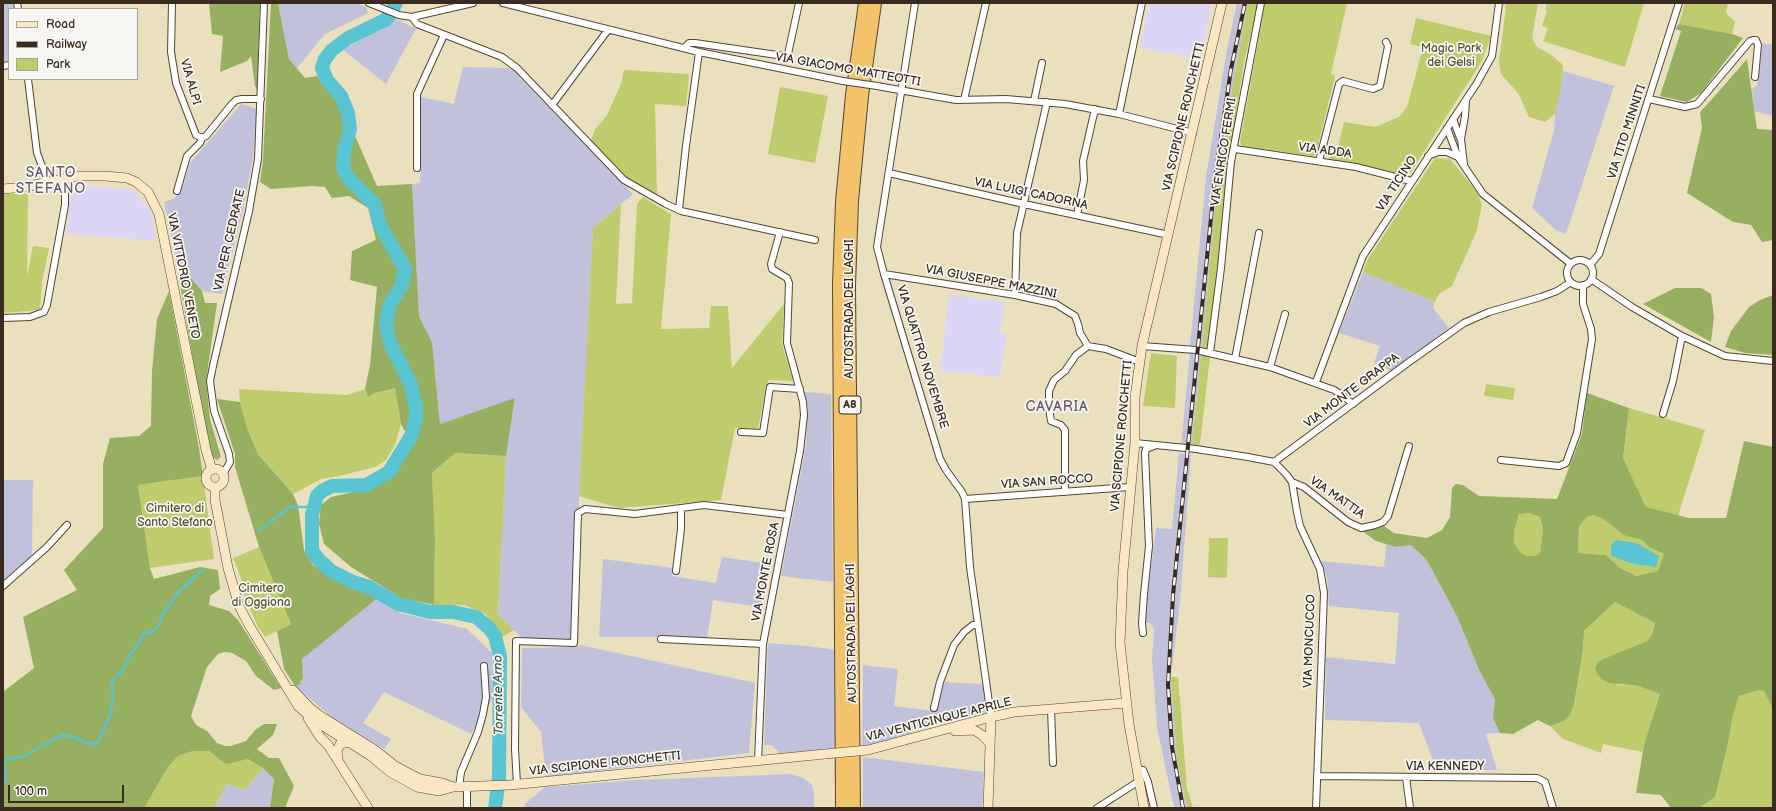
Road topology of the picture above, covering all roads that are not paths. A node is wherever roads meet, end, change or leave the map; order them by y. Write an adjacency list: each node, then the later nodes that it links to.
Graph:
1 (172, 3): 40 (street, VIA ALPI)
2 (264, 3): 28 (street, VIA PER CEDRATE)
3 (369, 3): 17 (street)
4 (473, 3): 18 (street)
5 (503, 3): 16 (street, VIA GIACOMO MATTEOTTI)
6 (799, 3): 22 (street)
7 (865, 3): 127 (highway, AUTOSTRADA DEI LAGHI / A8)
8 (875, 3): 128 (highway, AUTOSTRADA DEI LAGHI / A8)
9 (915, 3): 27 (street, VIA QUATTRO NOVEMBRE)
10 (986, 3): 30 (street)
11 (1142, 3): 36 (street)
12 (1222, 3): 39 (street, VIA SCIPIONE RONCHETTI)
13 (1261, 3): 42 (street, VIA ENRICO FERMI)
14 (1499, 3): 31 (street, VIA TICINO)
15 (1679, 3): 29 (street, VIA TITO MINNITI)
16 (514, 4): 19 (street, VIA GIACOMO MATTEOTTI)
17 (383, 7): 18 (street)
18 (412, 16): 20 (street)
19 (608, 30): 22 (street, VIA GIACOMO MATTEOTTI); 34 (street)
20 (444, 35): 34 (street); 47 (street)
21 (1386, 42): 45 (street)
22 (684, 48): 23 (street, VIA GIACOMO MATTEOTTI)
23 (699, 52): 27 (street, VIA GIACOMO MATTEOTTI, bridge); 55 (street)
24 (1042, 64): 32 (street)
25 (1754, 76): 29 (street)
26 (28, 80): 51 (street)
27 (902, 90): 30 (street, VIA GIACOMO MATTEOTTI); 48 (street, VIA QUATTRO NOVEMBRE)
28 (261, 99): 40 (street); 89 (street, VIA PER CEDRATE)
29 (1649, 99): 62 (street, VIA TITO MINNITI)
30 (964, 100): 32 (street, VIA GIACOMO MATTEOTTI)
31 (1466, 100): 37 (street, VIA TICINO); 41 (street)
32 (1034, 101): 33 (street, VIA GIACOMO MATTEOTTI)
33 (1047, 102): 35 (street, VIA GIACOMO MATTEOTTI); 54 (street)
34 (552, 105): 55 (street)
35 (1095, 109): 36 (street, VIA GIACOMO MATTEOTTI); 56 (street)
36 (1119, 114): 39 (street, VIA GIACOMO MATTEOTTI)
37 (1453, 119): 38 (street, VIA TICINO); 41 (street)
38 (1447, 128): 43 (street, VIA TICINO); 44 (street)
39 (1193, 132): 59 (street, VIA SCIPIONE RONCHETTI)
40 (202, 138): 53 (street)
41 (1461, 139): 46 (street)
42 (1234, 149): 45 (street, VIA ADDA); 73 (street, VIA ENRICO FERMI)
43 (1428, 156): 44 (street); 50 (street, VIA TICINO)
44 (1458, 157): 46 (street)
45 (1319, 161): 50 (street, VIA ADDA)
46 (1464, 166): 61 (street)
47 (417, 168)
48 (889, 173): 54 (street, VIA LUIGI CADORNA); 63 (street, VIA QUATTRO NOVEMBRE)
49 (61, 180): 51 (street, VIA VITTORIO VENETO); 69 (street); 88 (street, VIA VITTORIO VENETO)
50 (1411, 181): 78 (street, VIA TICINO)
51 (48, 182): 52 (street, VIA VITTORIO VENETO)
52 (3, 188)
53 (177, 190)
54 (1024, 204): 56 (street, VIA LUIGI CADORNA); 67 (street)
55 (679, 209): 57 (street)
56 (1077, 215): 59 (street, VIA LUIGI CADORNA)
57 (780, 232): 60 (street); 79 (street, VIA MONTE ROSA)
58 (1259, 233): 74 (street)
59 (1169, 235): 72 (street, VIA SCIPIONE RONCHETTI)
60 (815, 240)
61 (1571, 264): 62 (street); 65 (street)
62 (1590, 266): 64 (street)
63 (884, 274): 67 (street, VIA GIUSEPPE MAZZINI); 94 (street, VIA QUATTRO NOVEMBRE)
64 (1591, 279): 66 (street); 70 (street)
65 (1571, 282): 66 (street); 80 (street, VIA MONTE GRAPPA)
66 (1583, 285): 86 (street)
67 (1014, 295): 71 (street, VIA GIUSEPPE MAZZINI)
68 (1285, 314): 77 (street)
69 (3, 318)
70 (1682, 336): 75 (street); 81 (street)
71 (1088, 346): 76 (street); 93 (street)
72 (1142, 346): 73 (street); 76 (street, VIA SCIPIONE RONCHETTI)
73 (1210, 353): 74 (street)
74 (1235, 359): 77 (street)
75 (1773, 361)
76 (1140, 362): 83 (street, VIA SCIPIONE RONCHETTI)
77 (1270, 367): 78 (street)
78 (1316, 382): 80 (street)
79 (800, 389): 82 (street); 96 (street, VIA MONTE ROSA)
80 (1353, 404): 87 (street, VIA MONTE GRAPPA)
81 (1663, 414)
82 (741, 432)
83 (1136, 443): 84 (street); 92 (street, VIA SCIPIONE RONCHETTI)
84 (1159, 445): 87 (street); 101 (street)
85 (1409, 446): 90 (street, VIA MATTIA)
86 (1501, 460)
87 (1274, 462): 90 (street)
88 (212, 470): 89 (street); 91 (street, VIA VITTORIO VENETO)
89 (223, 474): 91 (street)
90 (1292, 482): 120 (street, VIA MONCUCCO)
91 (215, 487): 105 (street, VIA VITTORIO VENETO)
92 (1130, 487): 93 (street, VIA SAN ROCCO); 106 (street, VIA SCIPIONE RONCHETTI)
93 (1065, 492): 94 (street, VIA SAN ROCCO)
94 (965, 499): 100 (street, VIA QUATTRO NOVEMBRE)
95 (681, 508): 96 (street); 98 (street); 123 (street)
96 (788, 515): 103 (street, VIA MONTE ROSA)
97 (67, 525): 99 (street)
98 (676, 571)
99 (3, 586)
100 (978, 624): 107 (street); 110 (street, VIA QUATTRO NOVEMBRE)
101 (1143, 633)
102 (661, 639): 103 (street)
103 (763, 644): 117 (street, VIA MONTE ROSA)
104 (484, 666): 124 (street)
105 (282, 678): 109 (street, VIA VITTORIO VENETO); 111 (street, VIA VITTORIO VENETO)
106 (1126, 703): 108 (street, VIA VENTICINQUE APRILE); 119 (street, VIA SCIPIONE RONCHETTI)
107 (934, 708)
108 (1050, 709): 110 (street, VIA VENTICINQUE APRILE); 118 (street)
109 (305, 713): 111 (street, VIA VITTORIO VENETO); 115 (street)
110 (991, 717): 112 (street, VIA VENTICINQUE APRILE); 114 (street, VIA QUATTRO NOVEMBRE)
111 (331, 728): 113 (street, VIA SCIPIONE RONCHETTI); 115 (street); 124 (street, VIA SCIPIONE RONCHETTI)
112 (934, 733): 114 (street); 117 (street, VIA VENTICINQUE APRILE, bridge)
113 (349, 742): 116 (street); 124 (street, VIA SCIPIONE RONCHETTI)
114 (990, 743): 129 (street, VIA QUATTRO NOVEMBRE)
115 (328, 745): 116 (street)
116 (338, 761): 125 (street)
117 (758, 761): 123 (street, VIA SCIPIONE RONCHETTI)
118 (1053, 763)
119 (1136, 769): 122 (street, VIA SCIPIONE RONCHETTI); 132 (street)
120 (1316, 776): 121 (street, VIA KENNEDY); 133 (street, VIA MONCUCCO)
121 (1406, 777): 134 (street); 135 (street, VIA KENNEDY)
122 (1139, 781): 130 (street); 131 (street, VIA SCIPIONE RONCHETTI)
123 (514, 784): 124 (street, VIA SCIPIONE RONCHETTI)
124 (460, 788): 126 (street)
125 (368, 808)
126 (467, 808)
127 (842, 808)
128 (854, 808)
129 (988, 808)
130 (1097, 808)
131 (1144, 808)
132 (1154, 808)
133 (1316, 808)
134 (1410, 808)
135 (1553, 808)

